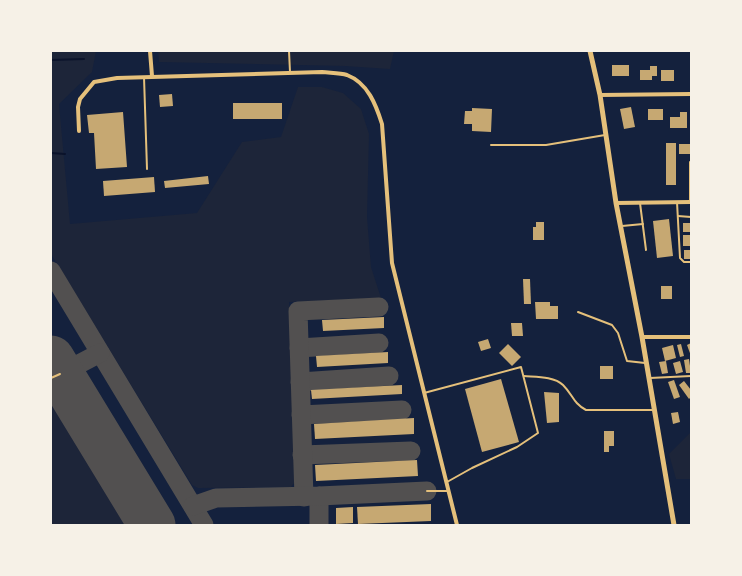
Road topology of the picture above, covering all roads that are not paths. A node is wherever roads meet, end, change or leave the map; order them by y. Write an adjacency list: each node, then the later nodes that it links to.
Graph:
1 (150, 51): 6 (street)
2 (289, 51): 4 (lane)
3 (590, 51): 8 (street)
4 (290, 73): 6 (street); 33 (street)
5 (144, 76): 6 (street); 9 (street); 13 (lane)
6 (152, 76)
7 (691, 94): 8 (street)
8 (600, 95): 10 (street)
9 (79, 131)
10 (606, 135): 11 (lane); 17 (street)
11 (491, 144)
12 (690, 162): 16 (lane)
13 (147, 169)
14 (676, 201): 15 (street); 16 (street); 18 (lane)
15 (640, 202): 17 (street); 20 (lane)
16 (690, 202)
17 (616, 203): 21 (street)
18 (678, 216): 19 (lane); 23 (lane)
19 (691, 217)
20 (643, 224): 21 (lane); 22 (lane)
21 (621, 226): 26 (street)
22 (646, 250)
23 (691, 262)
24 (578, 312): 27 (lane)
25 (691, 336): 26 (street)
26 (642, 337): 27 (street)
27 (646, 363): 32 (street)
28 (60, 374): 31 (lane)
29 (524, 376): 33 (lane); 34 (lane); 35 (lane)
30 (691, 376): 32 (lane)
31 (51, 378)
32 (649, 378): 34 (street)
33 (424, 393): 35 (street)
34 (654, 410): 39 (street)
35 (446, 482): 37 (street)
36 (427, 491): 37 (lane)
37 (449, 491): 38 (street)
38 (457, 525)
39 (674, 525)

